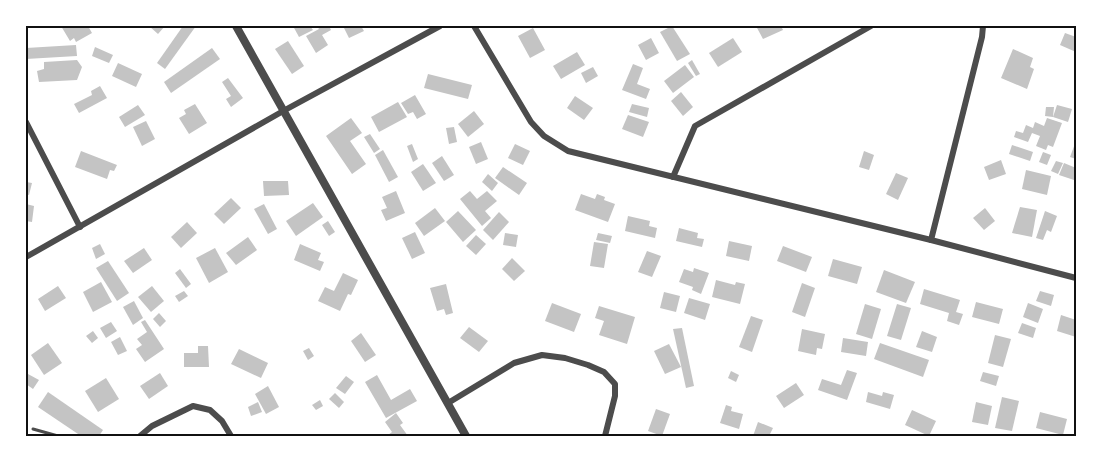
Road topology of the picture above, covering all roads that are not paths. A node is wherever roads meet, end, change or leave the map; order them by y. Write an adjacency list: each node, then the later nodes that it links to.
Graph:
1 (236, 26): 6 (street)
2 (440, 26): 6 (street)
3 (474, 26): 8 (street)
4 (871, 26): 8 (street)
5 (983, 26): 10 (street)
6 (285, 110): 9 (street); 13 (street)
7 (26, 122): 9 (street)
8 (673, 177): 10 (street)
9 (80, 227): 11 (street)
10 (931, 240): 12 (street)
11 (26, 257)
12 (1077, 278)
13 (448, 403): 18 (street); 19 (street)
14 (33, 429): 15 (lane)
15 (58, 436)
16 (140, 436): 17 (street)
17 (231, 436)
18 (466, 436)
19 (604, 436)

